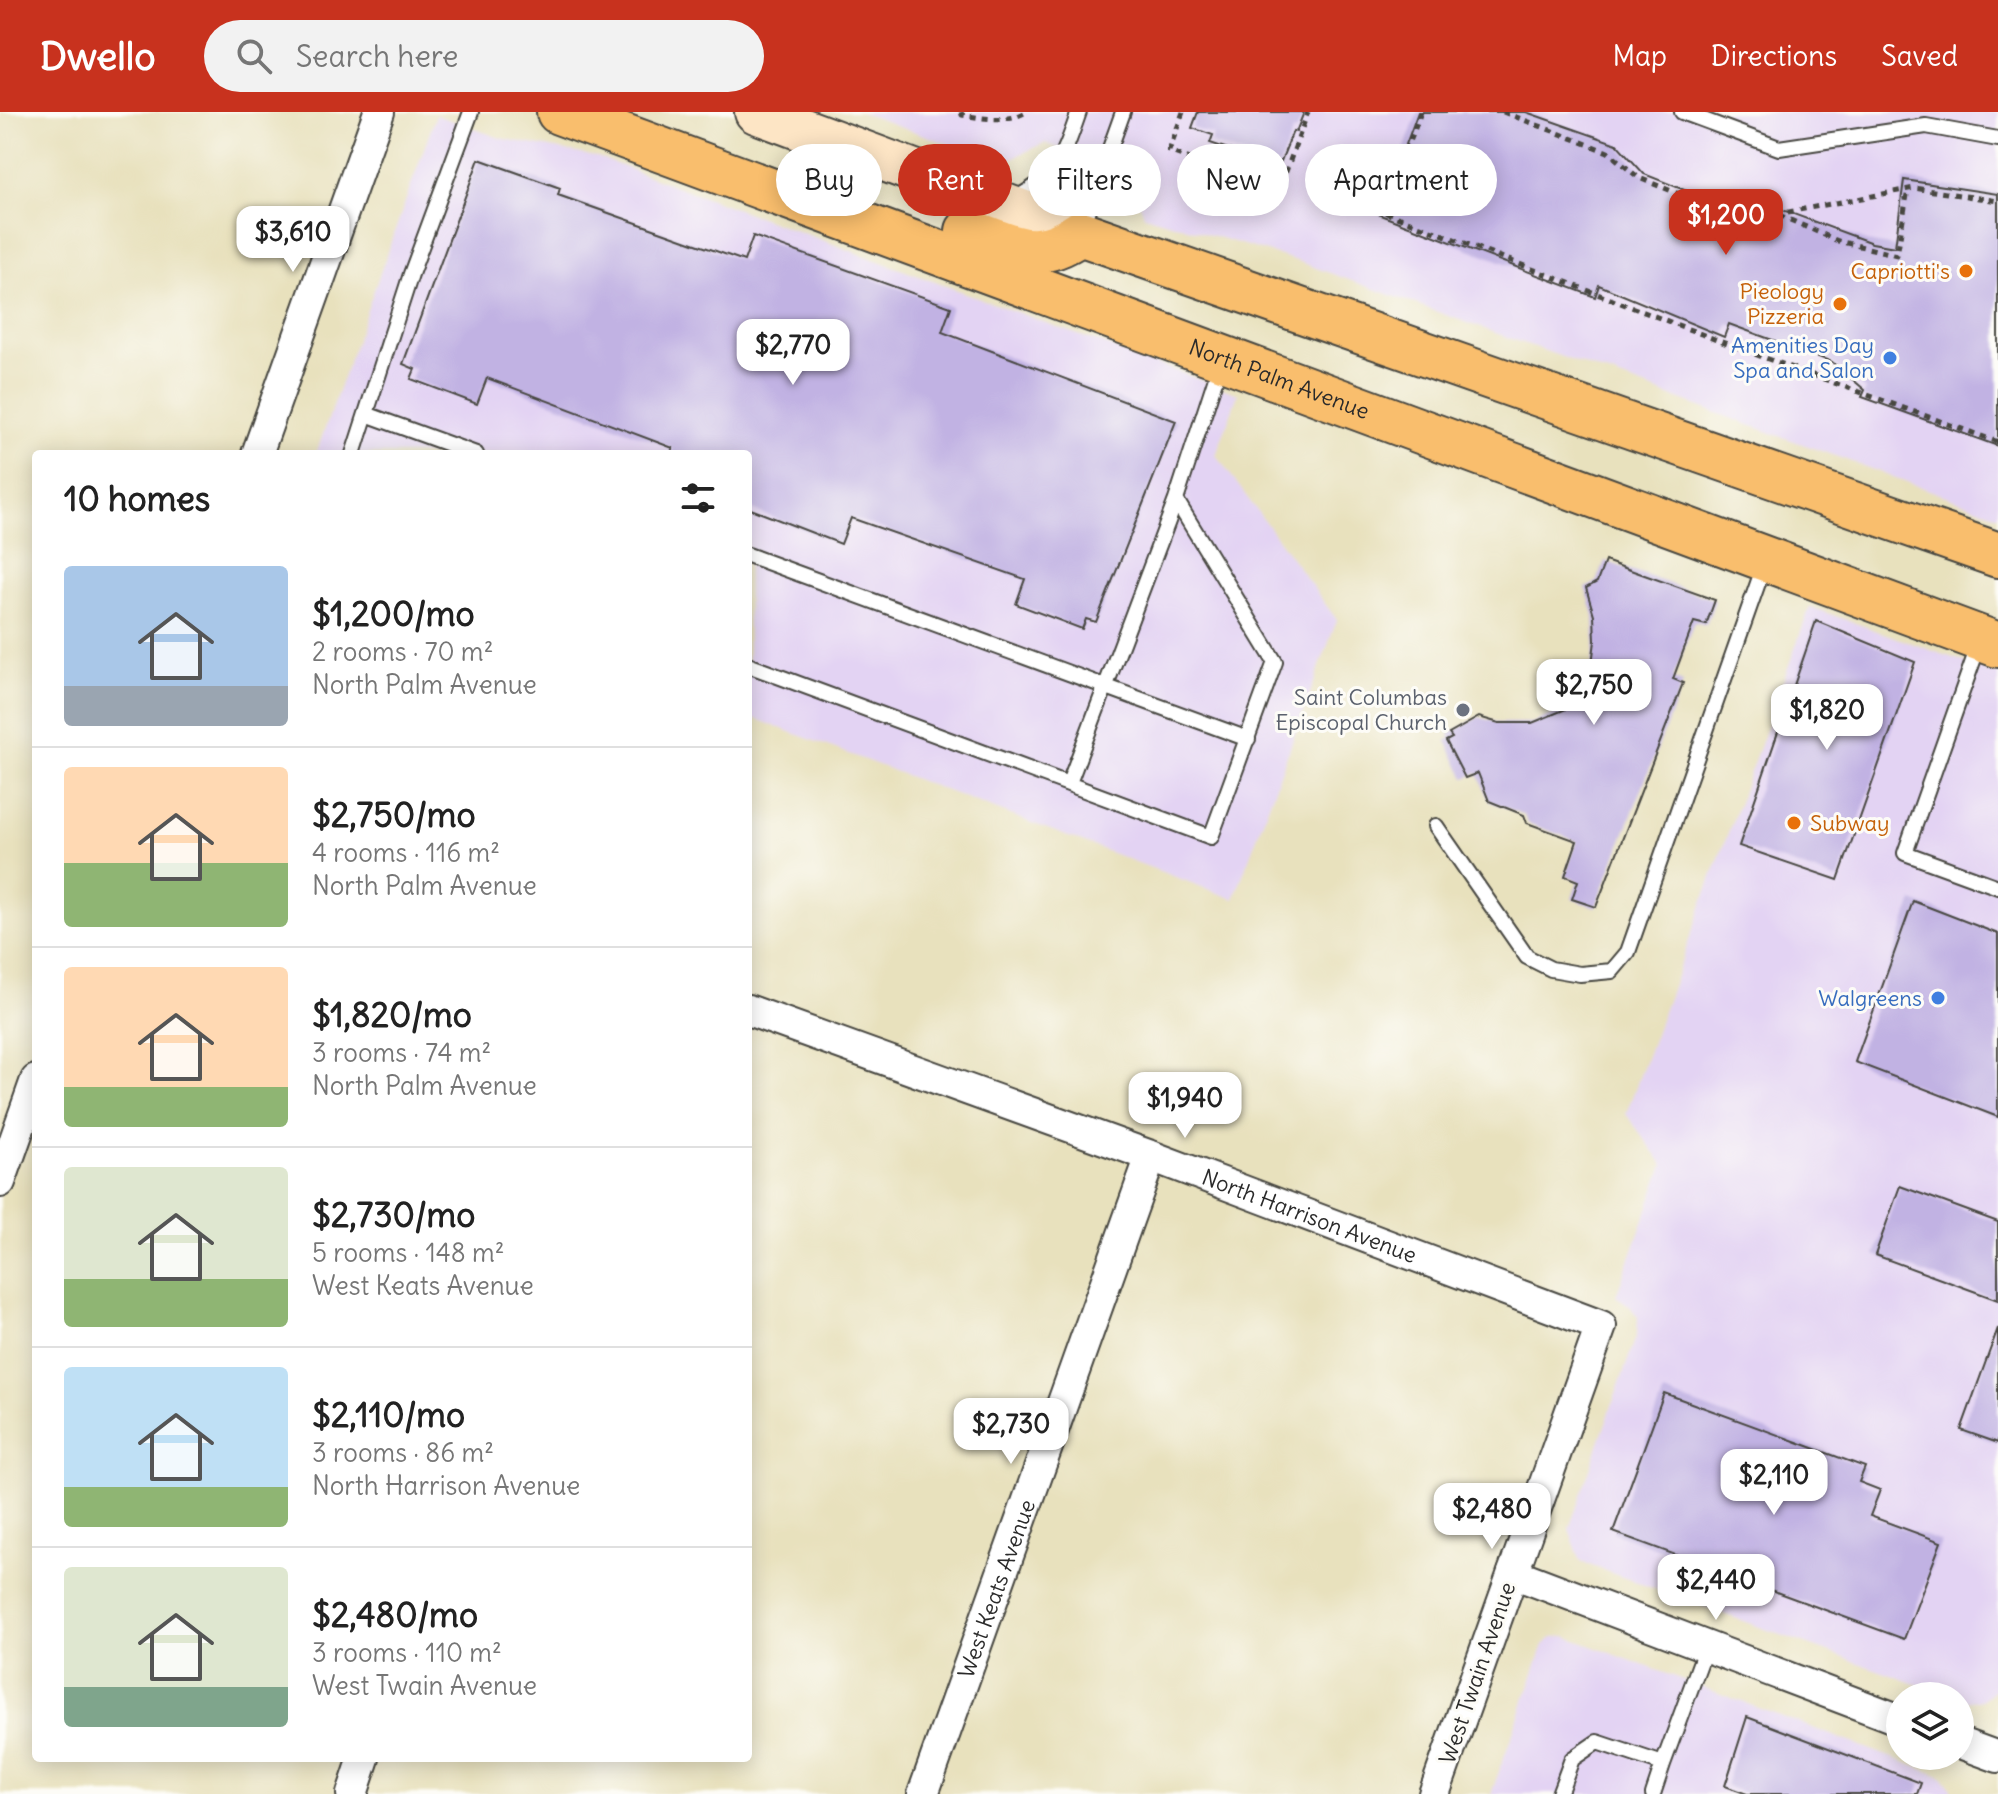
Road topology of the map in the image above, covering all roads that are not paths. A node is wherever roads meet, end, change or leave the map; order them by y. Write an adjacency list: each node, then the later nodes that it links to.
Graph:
1 (379, 112): 15 (street)
2 (471, 112): 14 (lane)
3 (1079, 112): 10 (lane)
4 (1123, 112): 12 (lane)
5 (1682, 112): 8 (lane)
6 (768, 114): 9 (main road)
7 (574, 117): 12 (main road); 13 (main road, North Palm Avenue)
8 (1998, 139)
9 (898, 164)
10 (1012, 198)
11 (1012, 208): 12 (main road)
12 (1080, 233): 19 (main road)
13 (1222, 357): 18 (lane); 21 (main road, North Palm Avenue)
14 (366, 414): 16 (lane); 17 (lane)
15 (258, 450)
16 (354, 450)
17 (465, 450)
18 (1176, 500): 24 (lane); 25 (lane)
19 (1998, 555)
20 (752, 556): 24 (lane)
21 (1767, 559): 22 (main road, North Palm Avenue); 27 (lane)
22 (1989, 642): 28 (lane)
23 (752, 666): 26 (lane)
24 (1105, 687): 25 (lane); 26 (lane)
25 (1248, 739): 26 (lane)
26 (1069, 783)
27 (1436, 826)
28 (1998, 887)
29 (752, 1011): 31 (street, North Harrison Avenue)
30 (32, 1091): 32 (street)
31 (1151, 1156): 33 (street, North Harrison Avenue); 42 (street, West Keats Avenue)
32 (0, 1182)
33 (1601, 1326): 34 (street, West Twain Avenue)
34 (1513, 1573): 35 (street); 43 (street, West Twain Avenue)
35 (1706, 1647): 36 (street); 40 (lane)
36 (1886, 1715)
37 (1974, 1748): 38 (street)
38 (1998, 1757)
39 (363, 1762): 41 (street)
40 (1663, 1764): 44 (lane); 45 (lane)
41 (352, 1794)
42 (923, 1794)
43 (1434, 1794)
44 (1559, 1794)
45 (1653, 1794)

